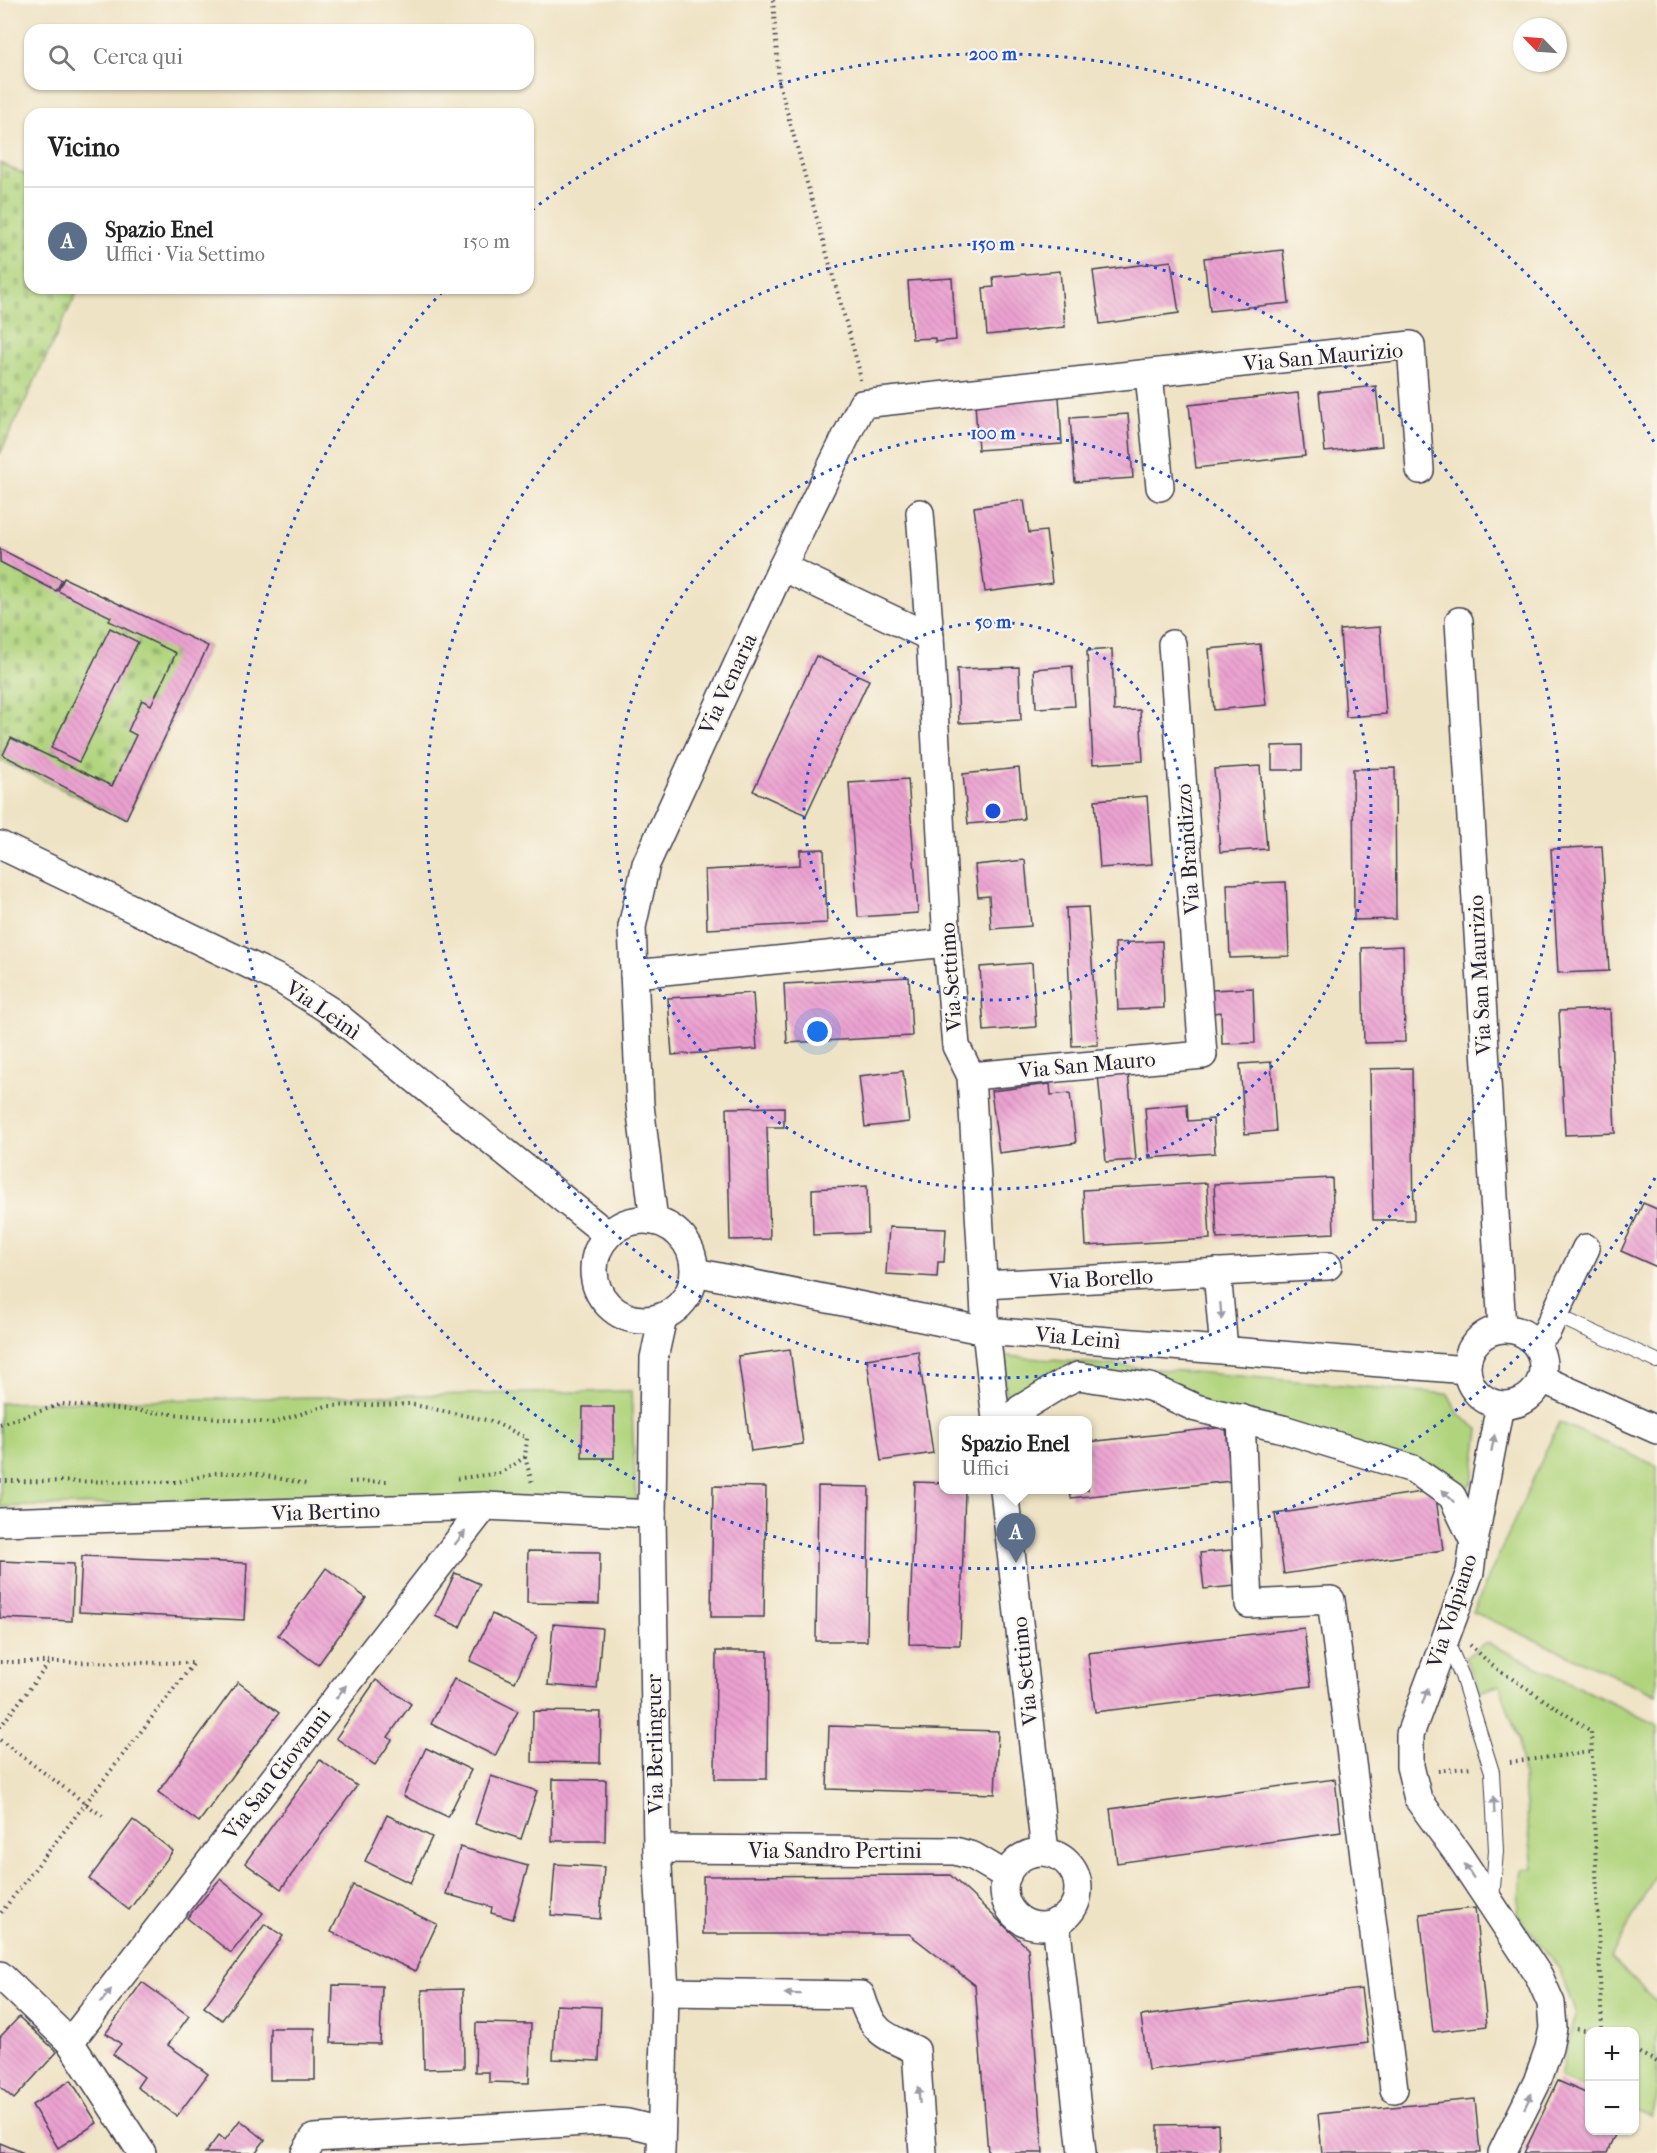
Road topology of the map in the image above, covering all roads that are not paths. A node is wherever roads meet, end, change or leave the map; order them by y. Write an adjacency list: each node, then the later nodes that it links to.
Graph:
1 (1149, 374): 2 (street, Via San Maurizio); 3 (street, Via San Maurizio); 4 (street)
2 (862, 404): 6 (street, Via Venaria)
3 (1420, 471)
4 (1160, 487)
5 (920, 513): 8 (street, Via Settimo)
6 (782, 567): 8 (street); 12 (street, Via Venaria)
7 (1459, 621): 24 (street, Via San Maurizio)
8 (930, 637): 11 (street, Via Settimo)
9 (1172, 644): 13 (street, Via Brandizzo)
10 (0, 844): 16 (street, Via Leinì)
11 (947, 943): 12 (street); 14 (street, Via Settimo)
12 (634, 974): 15 (street, Via Venaria)
13 (1203, 1055): 14 (street, Via San Mauro)
14 (971, 1076): 21 (street, Via Settimo)
15 (654, 1221): 16 (street); 19 (street)
16 (608, 1235): 23 (street)
17 (1586, 1248): 22 (street)
18 (1328, 1266): 20 (street, Via Borello)
19 (695, 1272): 23 (street); 25 (street, Via Leinì)
20 (1217, 1272): 21 (street, Via Borello); 27 (street, one-way to 27)
21 (985, 1285): 25 (street, Via Settimo)
22 (1555, 1315): 26 (street); 28 (lane)
23 (650, 1318): 38 (street, Via Berlinguer)
24 (1502, 1328): 26 (street); 29 (street)
25 (986, 1330): 27 (street, Via Leinì); 32 (street, Via Settimo)
26 (1535, 1342): 30 (street)
27 (1224, 1350): 29 (street, Via Leinì)
28 (1657, 1361)
29 (1467, 1370): 31 (street)
30 (1542, 1379): 31 (street); 35 (street)
31 (1500, 1405): 40 (street, one-way to 31)
32 (996, 1416)
33 (1016, 1416): 34 (street, Via Volpiano)
34 (1241, 1418): 40 (street, Via Volpiano, one-way to 34); 50 (street)
35 (1657, 1430)
36 (1004, 1494): 43 (street, Via Settimo)
37 (485, 1506): 38 (street, Via Bertino); 39 (street, Via Bertino); 49 (street, Via San Giovanni, one-way to 37)
38 (652, 1514): 42 (street, Via Berlinguer)
39 (0, 1522)
40 (1474, 1542): 41 (street, Via Volpiano)
41 (1448, 1632): 45 (lane, one-way to 41); 45 (street, Via Volpiano, one-way to 41)
42 (657, 1849): 44 (street, Via Sandro Pertini); 48 (street, Via Berlinguer)
43 (1045, 1852): 44 (street); 46 (street)
44 (1007, 1876): 46 (street)
45 (1491, 1905): 56 (street, Via Volpiano, one-way to 45)
46 (1056, 1922): 55 (street)
47 (0, 1975): 49 (street)
48 (665, 1992): 51 (street, Via Berlinguer); 54 (street, one-way to 48)
49 (70, 2042): 52 (street)
50 (1394, 2089)
51 (661, 2142): 53 (street)
52 (142, 2153)
53 (305, 2153)
54 (923, 2153)
55 (1082, 2153)
56 (1502, 2153)

